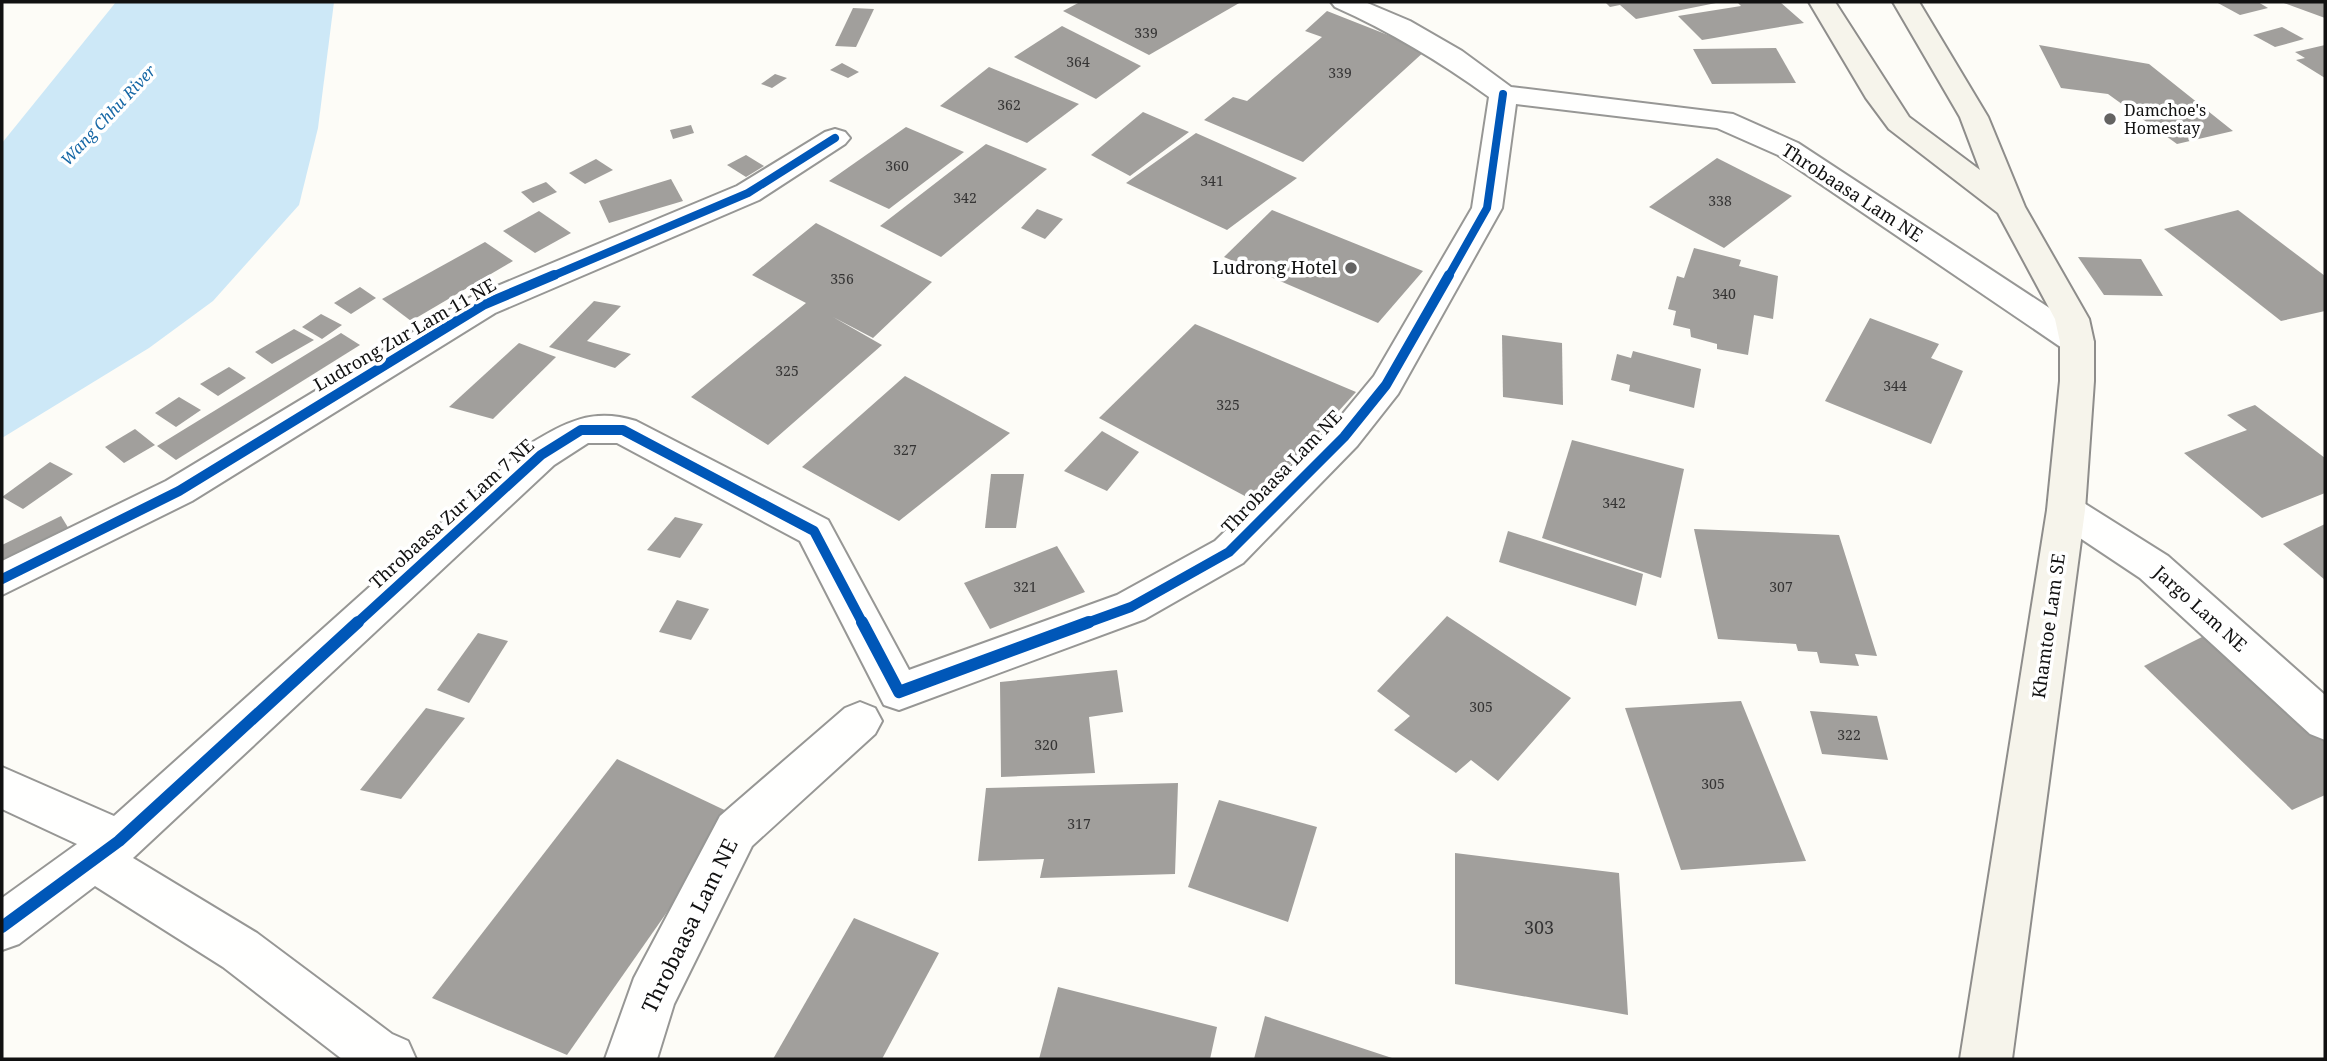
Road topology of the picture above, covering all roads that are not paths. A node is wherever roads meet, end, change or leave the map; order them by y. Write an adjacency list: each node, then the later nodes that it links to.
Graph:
1 (1344, 2): 4 (street)
2 (1822, 2): 6 (main road)
3 (1906, 2): 6 (main road, Khamtoe Lam SE)
4 (1503, 94): 7 (street, Throbaasa Lam NE); 10 (street, Throbaasa Lam NE)
5 (835, 138): 9 (street, Ludrong Zur Lam 11 NE)
6 (2010, 207): 7 (main road, Khamtoe Lam SE)
7 (2077, 342): 8 (main road, Khamtoe Lam SE)
8 (2066, 510): 12 (street, Jargo Lam NE); 18 (main road, Khamtoe Lam SE)
9 (2, 579)
10 (899, 692): 14 (street, Throbaasa Zur Lam 7 NE)
11 (860, 721): 17 (street, Throbaasa Lam NE)
12 (2325, 721)
13 (2, 787): 14 (street)
14 (106, 850): 15 (street, Throbaasa Zur Lam 7 NE); 16 (street)
15 (2, 927)
16 (390, 1059)
17 (631, 1059)
18 (1986, 1059)

